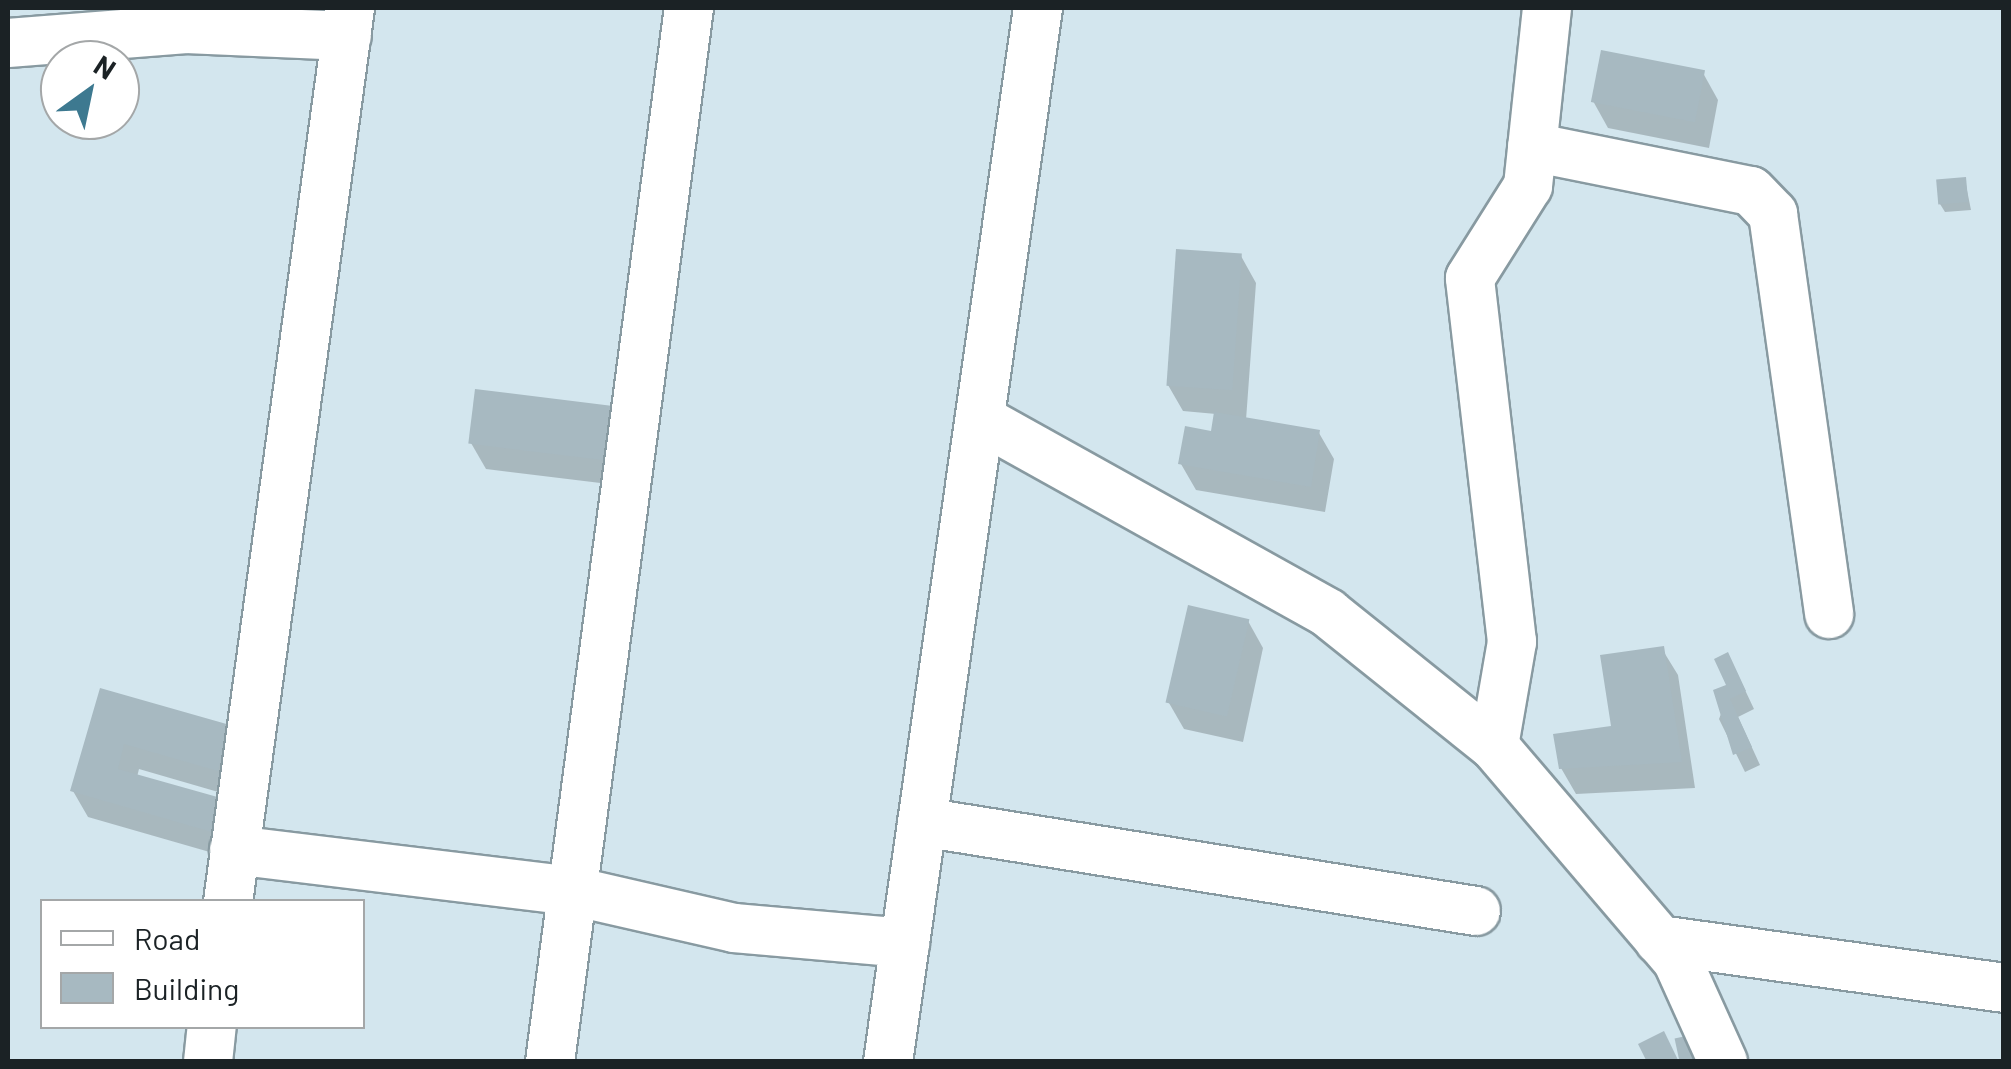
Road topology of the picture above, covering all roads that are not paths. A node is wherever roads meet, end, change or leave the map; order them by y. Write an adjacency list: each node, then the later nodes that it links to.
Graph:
1 (689, 8): 12 (street)
2 (1038, 8): 7 (street)
3 (1547, 8): 6 (street)
4 (348, 22): 5 (street); 11 (street)
5 (8, 43)
6 (1532, 147): 8 (street); 9 (street)
7 (980, 418): 9 (street); 10 (street)
8 (1829, 614)
9 (1494, 746): 15 (street)
10 (922, 822): 14 (street); 16 (street)
11 (234, 850): 12 (street); 13 (street)
12 (574, 891): 16 (street); 20 (street)
13 (228, 899)
14 (1476, 911)
15 (1660, 940): 17 (street); 22 (street)
16 (905, 943): 21 (street)
17 (2004, 988)
18 (212, 1029): 19 (street)
19 (208, 1062)
20 (550, 1062)
21 (888, 1062)
22 (1723, 1062)

